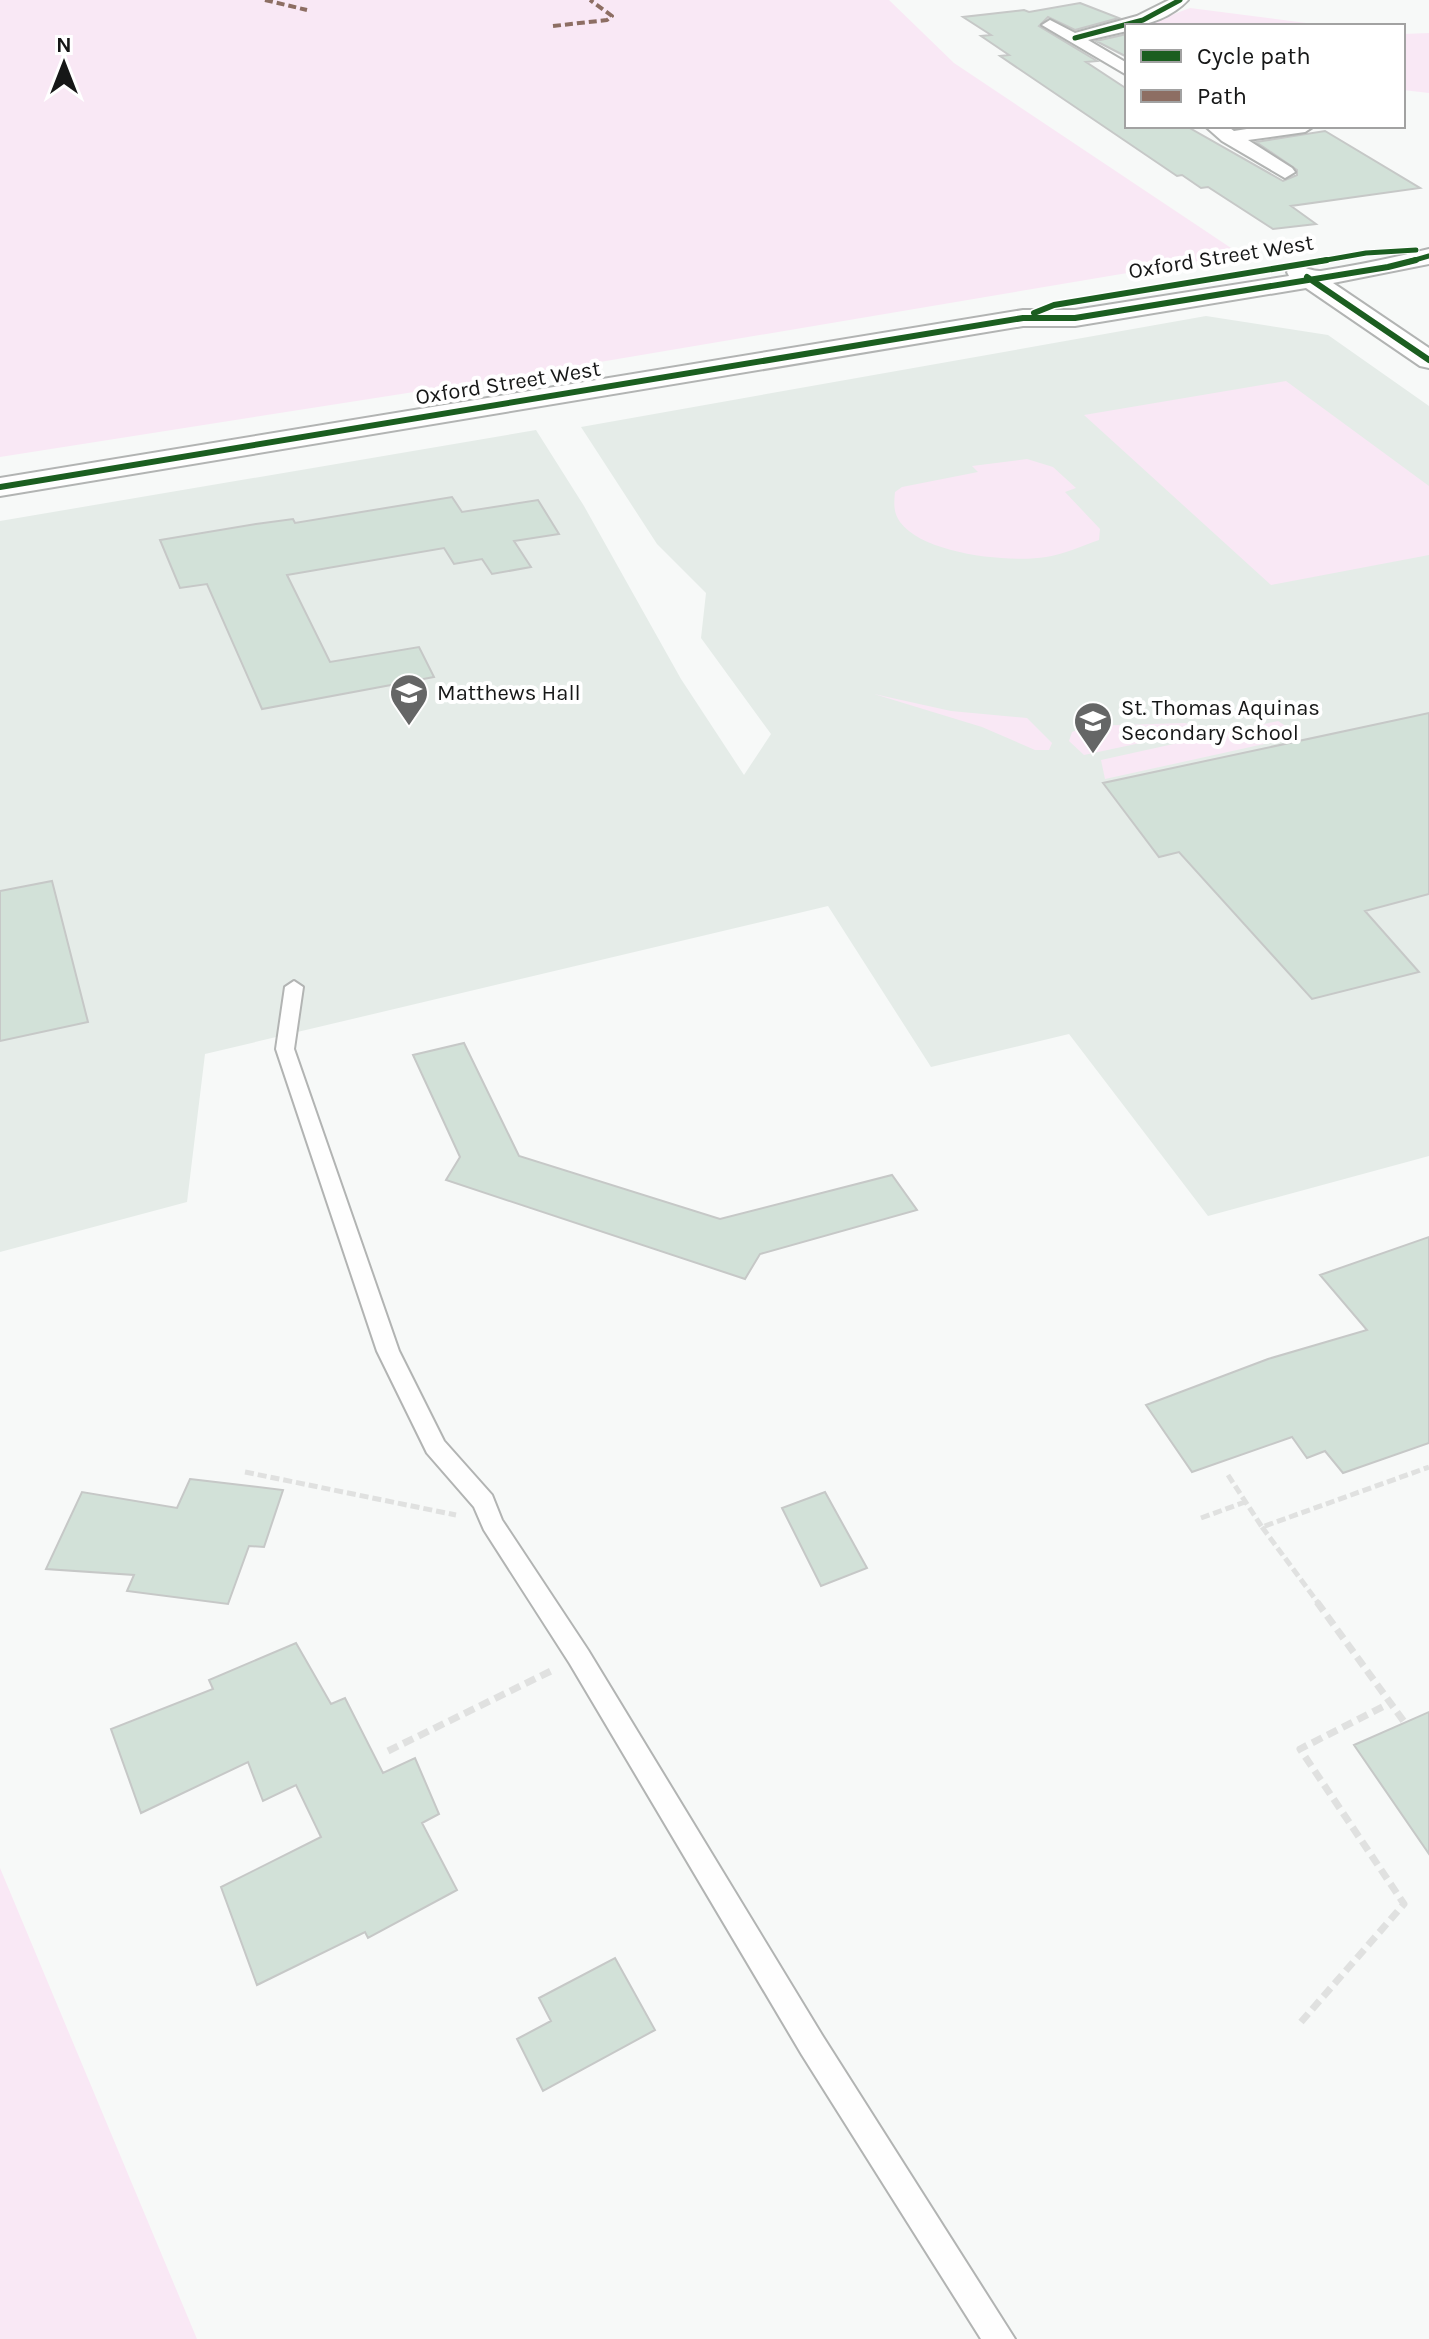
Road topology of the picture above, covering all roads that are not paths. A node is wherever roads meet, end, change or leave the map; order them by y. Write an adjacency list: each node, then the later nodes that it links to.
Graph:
1 (1180, 0): 3 (street)
2 (1125, 24): 5 (street)
3 (1127, 24)
4 (1050, 25): 5 (street)
5 (1075, 38): 6 (street)
6 (1125, 69)
7 (1272, 128): 8 (street)
8 (1222, 131): 9 (street)
9 (1285, 172)
10 (1429, 249): 12 (main road, Oxford Street West)
11 (1429, 256): 12 (main road, Oxford Street West)
12 (1300, 273): 13 (main road); 14 (main road, Oxford Street West)
13 (1429, 360)
14 (0, 487)
15 (294, 987): 16 (lane)
16 (999, 2339)

